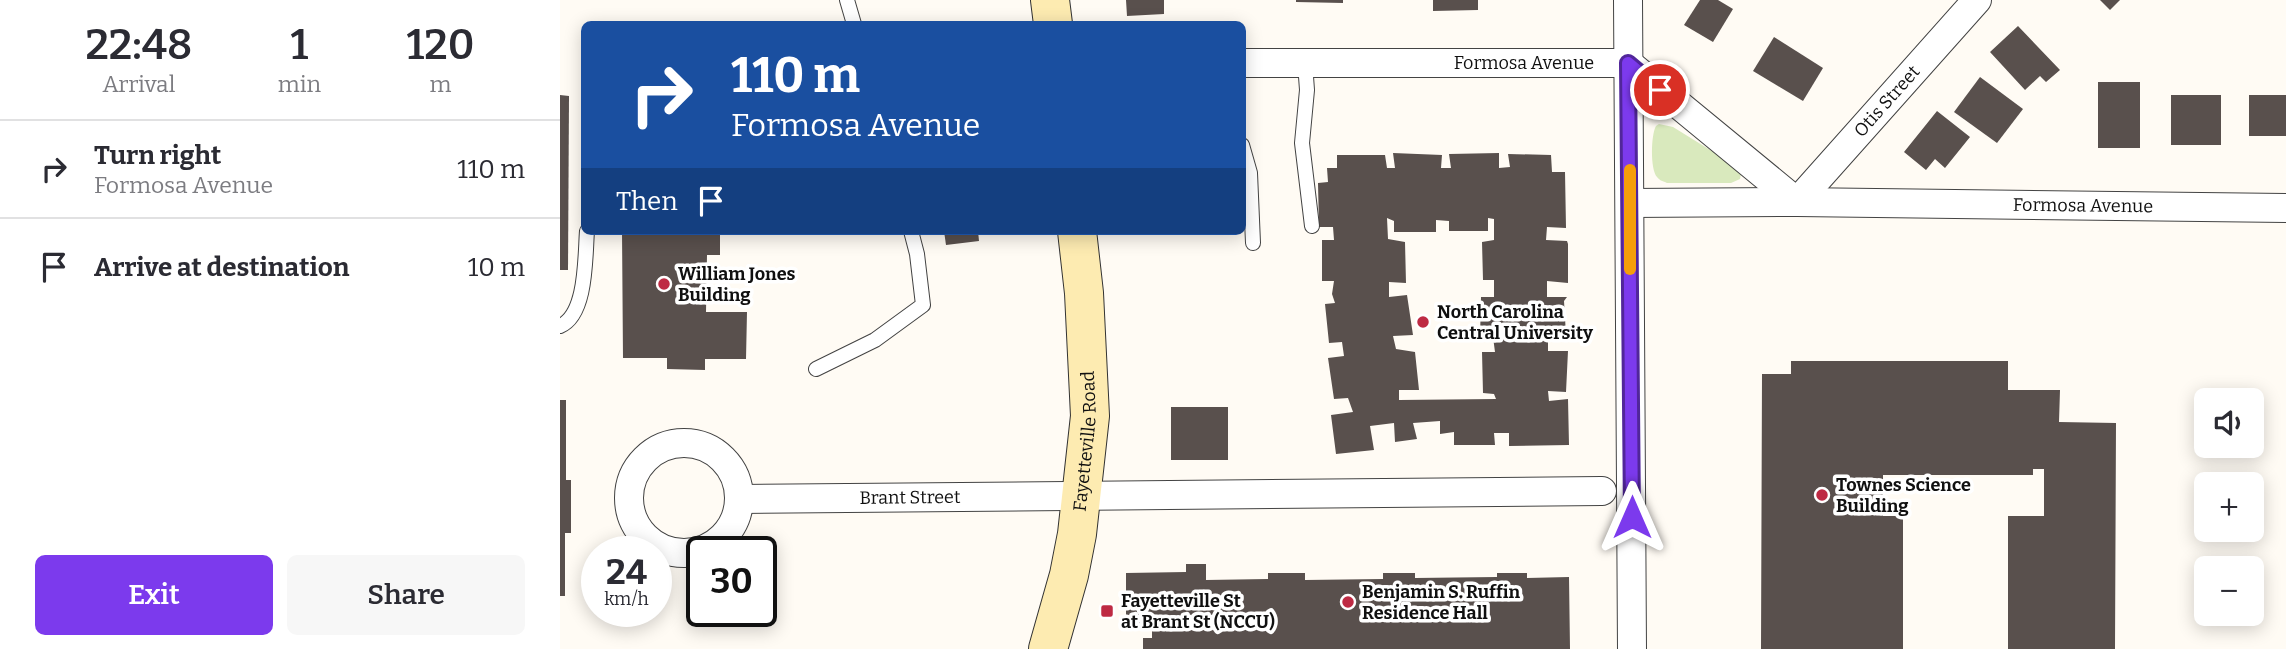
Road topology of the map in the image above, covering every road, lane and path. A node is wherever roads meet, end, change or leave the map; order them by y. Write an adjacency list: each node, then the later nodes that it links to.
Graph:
1 (847, 0): 5 (lane)
2 (1050, 0): 6 (main road)
3 (1628, 0): 9 (street)
4 (1977, 0): 11 (street, Otis Street)
5 (853, 21)
6 (1053, 21)
7 (1246, 63): 8 (street, Formosa Avenue)
8 (1305, 63): 9 (street, Formosa Avenue); 14 (lane)
9 (1628, 63): 11 (street); 12 (street)
10 (1246, 159): 18 (lane)
11 (1797, 202): 12 (street, Formosa Avenue); 13 (street, Formosa Avenue)
12 (1630, 203): 25 (street)
13 (2286, 208)
14 (1311, 226)
15 (587, 235): 19 (lane)
16 (912, 235): 20 (lane)
17 (1077, 235): 22 (main road, Fayetteville Road)
18 (1253, 243)
19 (560, 326)
20 (816, 369)
21 (1602, 491): 22 (street, Brant Street)
22 (1081, 496): 23 (street, Brant Street); 24 (main road, Fayetteville Road)
23 (740, 499)
24 (1048, 649)
25 (1632, 649)

